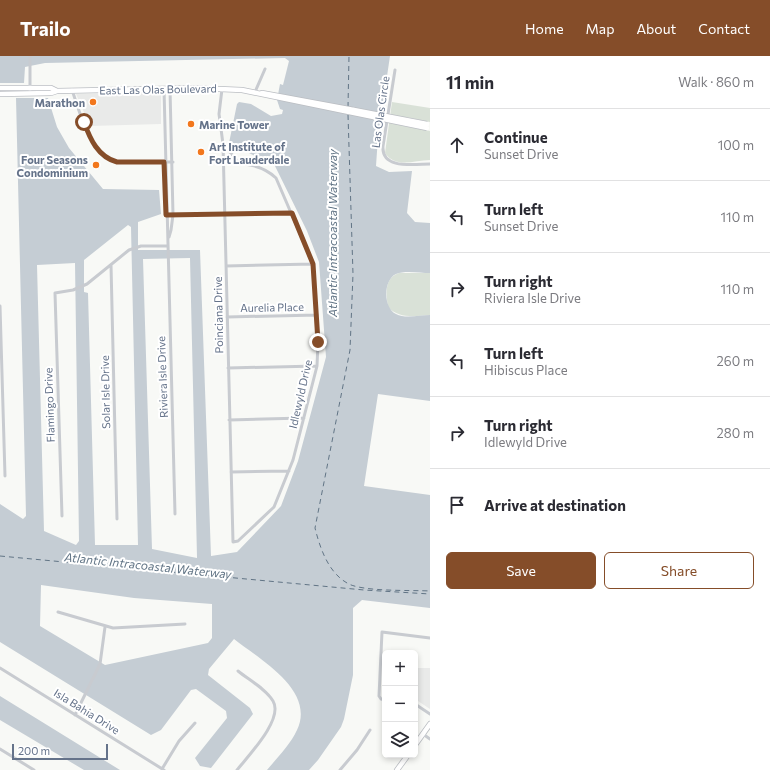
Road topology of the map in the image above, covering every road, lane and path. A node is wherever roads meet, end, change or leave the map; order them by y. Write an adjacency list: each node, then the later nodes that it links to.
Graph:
1 (30, 56): 5 (street)
2 (265, 69): 11 (street)
3 (395, 70): 20 (street, Las Olas Circle)
4 (0, 88): 5 (main road, East Las Olas Boulevard)
5 (30, 88): 9 (main road, East Las Olas Boulevard); 13 (street)
6 (164, 89): 7 (main road, East Las Olas Boulevard); 10 (main road, East Las Olas Boulevard); 16 (street, Riviera Isle Drive)
7 (170, 89): 8 (main road, East Las Olas Boulevard); 17 (street, Riviera Isle Drive)
8 (222, 89): 11 (main road, East Las Olas Boulevard); 15 (street, Poinciana Drive)
9 (57, 90): 10 (main road, East Las Olas Boulevard); 13 (main road, East Las Olas Boulevard)
10 (72, 90): 16 (street)
11 (257, 92): 14 (main road, East Las Olas Boulevard, bridge)
12 (0, 94): 13 (main road, East Las Olas Boulevard)
13 (30, 94)
14 (428, 126)
15 (223, 144): 18 (street, Poinciana Drive); 19 (street)
16 (164, 162): 17 (street); 23 (street, Riviera Isle Drive)
17 (173, 162): 24 (street, Riviera Isle Drive)
18 (223, 163): 19 (street, Idlewyld Drive); 22 (street, Poinciana Drive)
19 (239, 163): 21 (street, Idlewyld Drive)
20 (430, 164)
21 (292, 213): 22 (street); 27 (street, Idlewyld Drive)
22 (225, 214): 24 (street); 29 (street, Poinciana Drive)
23 (166, 215): 24 (street); 25 (street, Riviera Isle Drive)
24 (173, 215): 25 (street, Riviera Isle Drive)
25 (168, 239): 26 (street, Riviera Isle Drive)
26 (168, 247): 28 (street); 40 (street, Riviera Isle Drive)
27 (313, 264): 29 (street); 31 (street, Idlewyld Drive)
28 (110, 265): 41 (street, Flamingo Drive); 42 (street, Solar Isle Drive)
29 (226, 266): 32 (street, Poinciana Drive)
30 (0, 306): 39 (street)
31 (317, 315): 32 (street, Aurelia Place); 33 (street, Idlewyld Drive)
32 (227, 317): 34 (street, Poinciana Drive)
33 (317, 366): 34 (street); 35 (street, Idlewyld Drive)
34 (228, 368): 36 (street, Poinciana Drive)
35 (304, 418): 36 (street); 37 (street, Idlewyld Drive)
36 (229, 420): 38 (street, Poinciana Drive)
37 (289, 471): 38 (street); 43 (street, Idlewyld Drive)
38 (231, 472): 43 (street, Poinciana Drive)
39 (5, 476)
40 (175, 514)
41 (62, 516)
42 (117, 519)
43 (233, 542)
44 (58, 612): 46 (street)
45 (186, 624): 46 (street)
46 (105, 627): 53 (street)
47 (430, 638): 50 (street)
48 (0, 668): 53 (street, Isla Bahia Drive)
49 (238, 671): 64 (street)
50 (382, 699)
51 (418, 706): 52 (street)
52 (430, 714)
53 (75, 715): 62 (street, Isla Bahia Drive)
54 (195, 723): 62 (street)
55 (430, 724): 57 (main road)
56 (370, 730): 65 (street)
57 (423, 734): 58 (street); 59 (main road)
58 (430, 739)
59 (418, 741)
60 (0, 749): 63 (street)
61 (406, 758): 66 (main road)
62 (163, 769)
63 (34, 770)
64 (237, 770)
65 (340, 770)
66 (397, 770)

